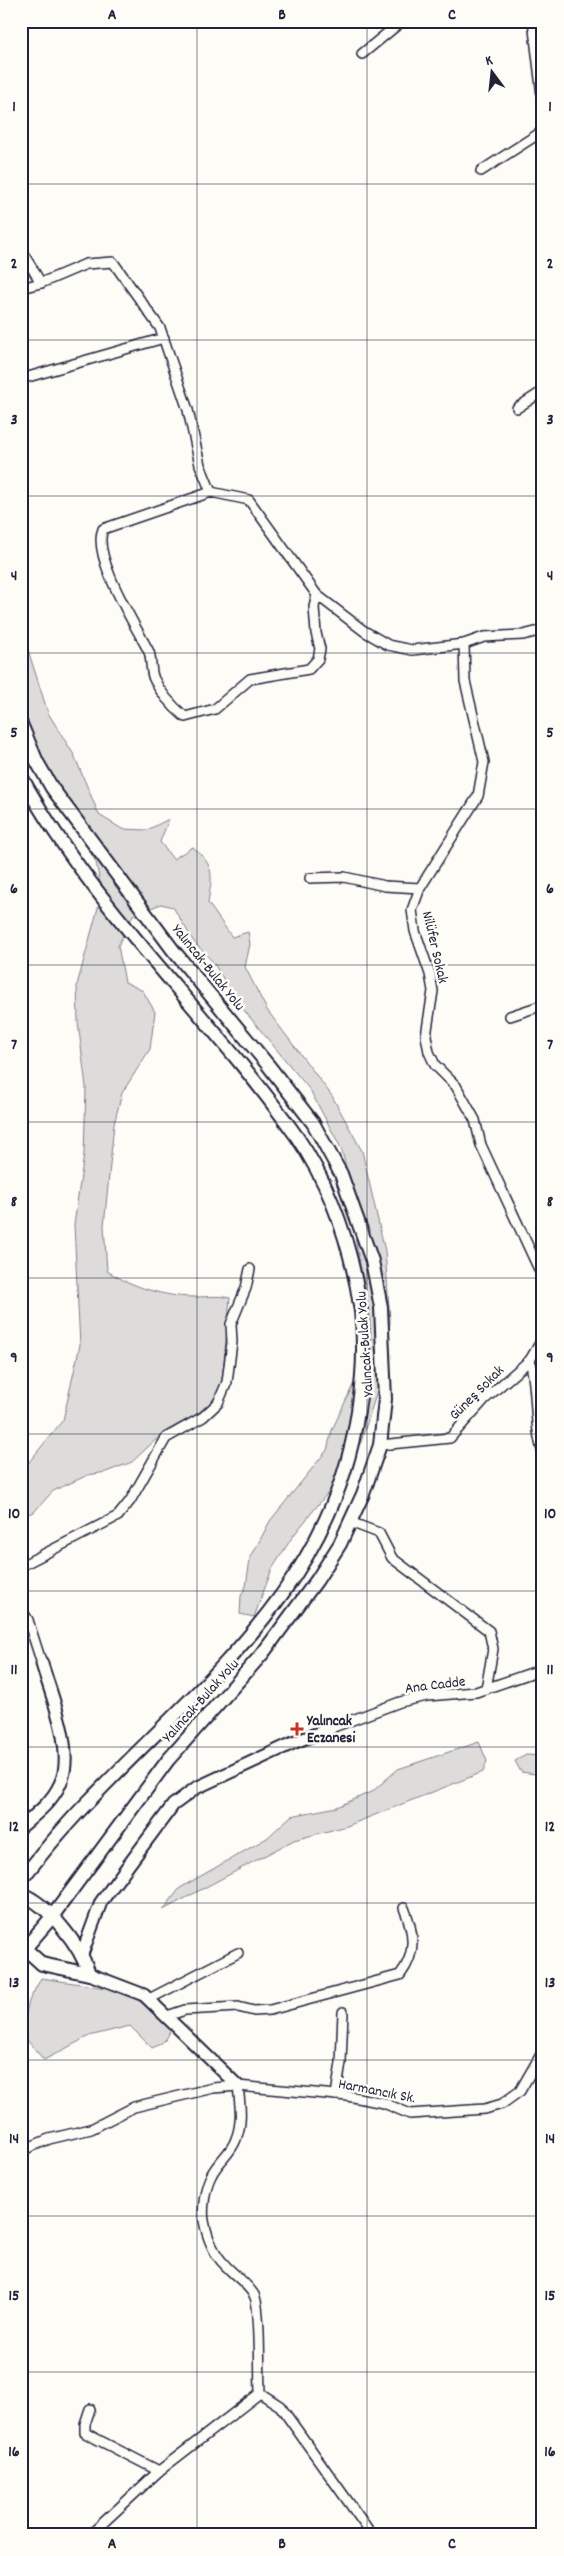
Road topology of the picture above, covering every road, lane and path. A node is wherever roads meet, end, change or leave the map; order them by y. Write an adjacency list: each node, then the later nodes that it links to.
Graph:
1 (402, 21): 3 (street)
2 (532, 21): 4 (street)
3 (362, 54)
4 (543, 104)
5 (543, 132): 6 (street)
6 (481, 171)
7 (21, 250): 8 (street)
8 (41, 283): 9 (street); 10 (street)
9 (21, 288)
10 (164, 338): 11 (street); 14 (street)
11 (21, 379)
12 (543, 391): 13 (street)
13 (516, 408)
14 (211, 492): 15 (street); 15 (street)
15 (317, 595): 17 (street)
16 (543, 630): 17 (street)
17 (464, 644): 21 (street, Nilüfer Sokak)
18 (21, 724): 29 (main road, Yalıncak-Bulak Yolu)
19 (21, 776): 39 (main road, Yalıncak-Bulak Yolu)
20 (310, 878): 21 (street)
21 (420, 888): 25 (street, Nilüfer Sokak)
22 (543, 1005): 23 (street)
23 (510, 1016)
24 (250, 1269): 32 (street)
25 (543, 1278)
26 (543, 1338): 27 (street)
27 (530, 1360): 28 (street); 29 (street, Güneş Sokak)
28 (539, 1392): 30 (street)
29 (380, 1445): 31 (main road, Yalıncak-Bulak Yolu)
30 (543, 1453)
31 (350, 1522): 36 (street); 42 (main road, Yalıncak-Bulak Yolu)
32 (21, 1566)
33 (21, 1609): 34 (street)
34 (42, 1664): 38 (street)
35 (543, 1669): 36 (street, Ana Cadde)
36 (486, 1689): 37 (street, Ana Cadde)
37 (331, 1728): 44 (street)
38 (21, 1828)
39 (21, 1880)
40 (21, 1894): 42 (main road)
41 (404, 1908): 49 (street)
42 (51, 1918): 43 (main road, Yalıncak-Bulak Yolu); 44 (main road)
43 (23, 1949): 46 (main road)
44 (82, 1954): 46 (main road)
45 (238, 1954): 47 (street)
46 (89, 1974): 47 (street)
47 (149, 1999): 49 (street)
48 (343, 2012): 52 (street)
49 (167, 2016): 51 (street)
50 (543, 2051): 52 (street, Harmancık Sk.)
51 (238, 2086): 52 (street, Harmancık Sk.); 53 (street, Harmancık Sk.); 54 (street)
52 (336, 2095)
53 (21, 2151)
54 (260, 2393): 56 (street); 58 (street)
55 (90, 2409): 56 (street)
56 (159, 2471): 57 (street)
57 (90, 2535)
58 (372, 2535)

